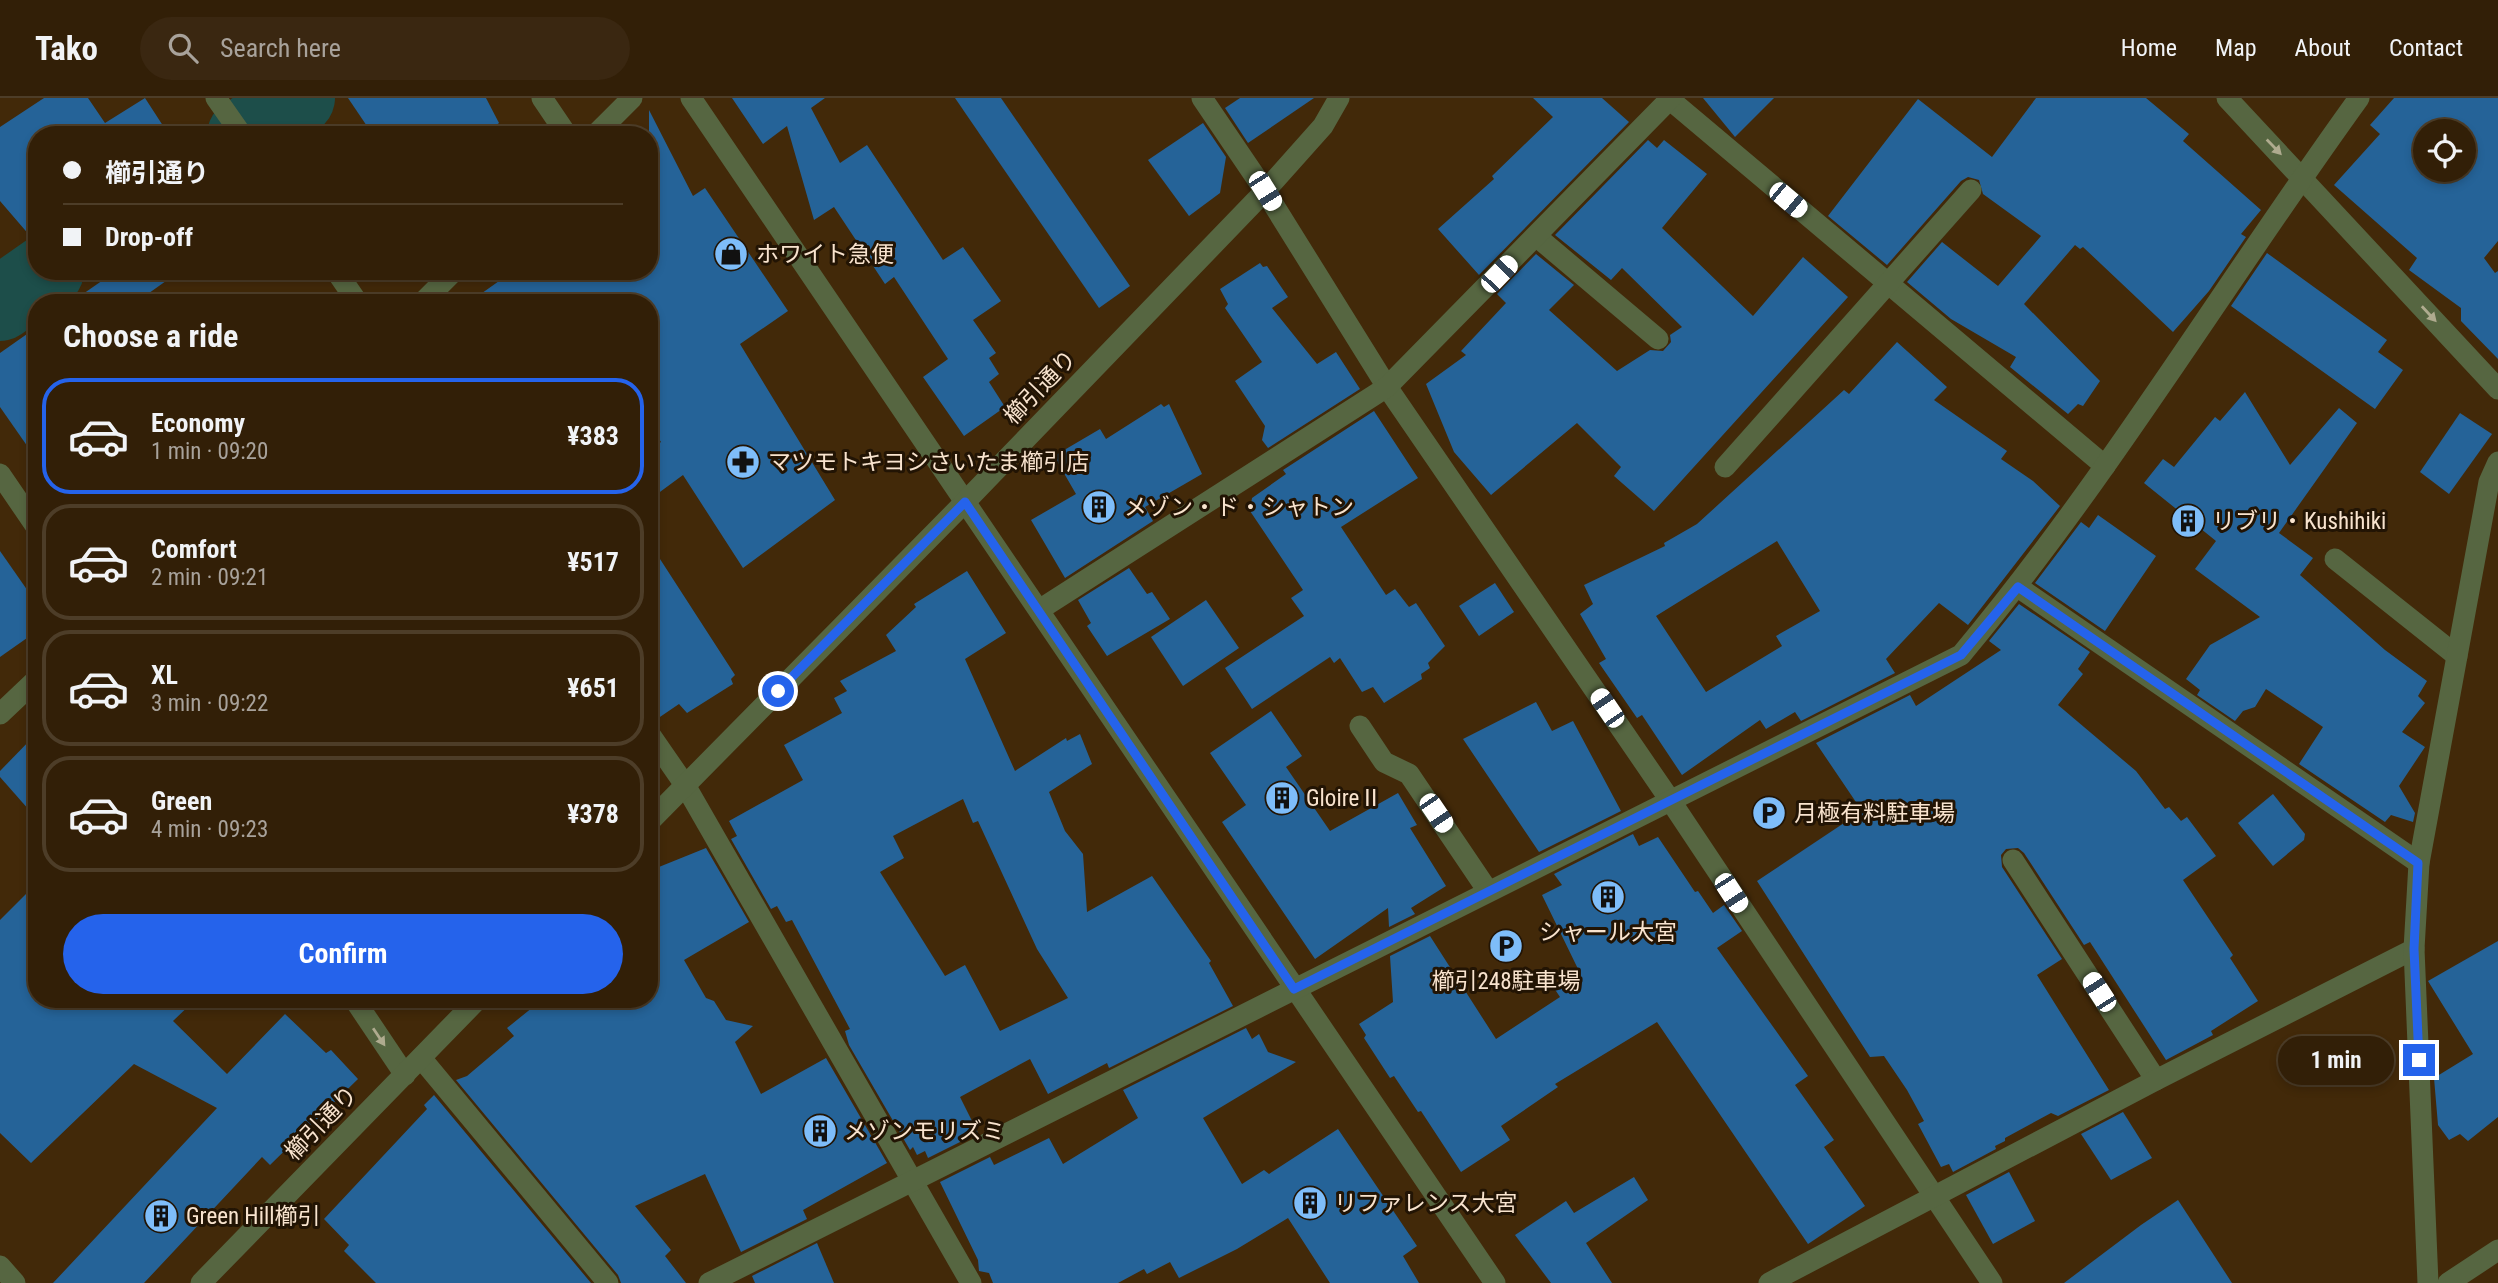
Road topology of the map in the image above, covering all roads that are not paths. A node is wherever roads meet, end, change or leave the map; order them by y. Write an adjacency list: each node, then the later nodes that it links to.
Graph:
1 (216, 98): 10 (street)
2 (542, 98): 11 (street)
3 (632, 98): 12 (street)
4 (691, 98): 27 (street)
5 (1202, 98): 15 (street)
6 (1339, 98): 15 (street, 櫛引通り)
7 (2227, 98): 13 (street, one-way to 13)
8 (2359, 98): 13 (street)
9 (1670, 99): 16 (street); 18 (street)
10 (236, 126)
11 (561, 126)
12 (604, 126)
13 (2302, 177): 22 (street, one-way to 22); 24 (street)
14 (1971, 190): 18 (street)
15 (1265, 191): 21 (street); 27 (street, 櫛引通り)
16 (1536, 236): 20 (street); 21 (street)
17 (445, 280): 19 (street)
18 (1886, 284): 24 (street); 25 (street)
19 (431, 294)
20 (1658, 339)
21 (1387, 387): 31 (street); 38 (street)
22 (2498, 389)
23 (2498, 462): 32 (street)
24 (2105, 466): 30 (street)
25 (1725, 467)
26 (0, 474): 28 (street)
27 (965, 502): 31 (street); 37 (street, 櫛引通り)
28 (28, 515)
29 (2334, 559): 32 (street)
30 (2018, 587): 38 (street); 41 (street)
31 (1039, 610): 44 (street)
32 (2456, 656): 41 (street)
33 (28, 688): 34 (street)
34 (0, 714)
35 (1360, 726): 42 (street)
36 (658, 746): 37 (street)
37 (685, 785): 39 (street, 櫛引通り); 50 (street)
38 (1670, 800): 42 (street); 51 (street)
39 (658, 813)
40 (2013, 860): 49 (street)
41 (2418, 863): 43 (street)
42 (1488, 891): 44 (street)
43 (2414, 949): 49 (street); 62 (street)
44 (1294, 989): 50 (street); 59 (street)
45 (360, 1008): 48 (street, one-way to 48)
46 (469, 1008): 47 (street, 櫛引通り)
47 (421, 1058): 48 (street, 櫛引通り); 56 (street)
48 (405, 1075): 55 (street, 櫛引通り)
49 (2157, 1080): 51 (street)
50 (912, 1181): 57 (street); 58 (street)
51 (1932, 1196): 60 (street); 61 (street)
52 (2498, 1250): 63 (street)
53 (0, 1266): 54 (street)
54 (15, 1283)
55 (201, 1283)
56 (608, 1283)
57 (709, 1283)
58 (971, 1283)
59 (1495, 1283)
60 (1769, 1283)
61 (1992, 1283)
62 (2428, 1283)
63 (2448, 1283)

